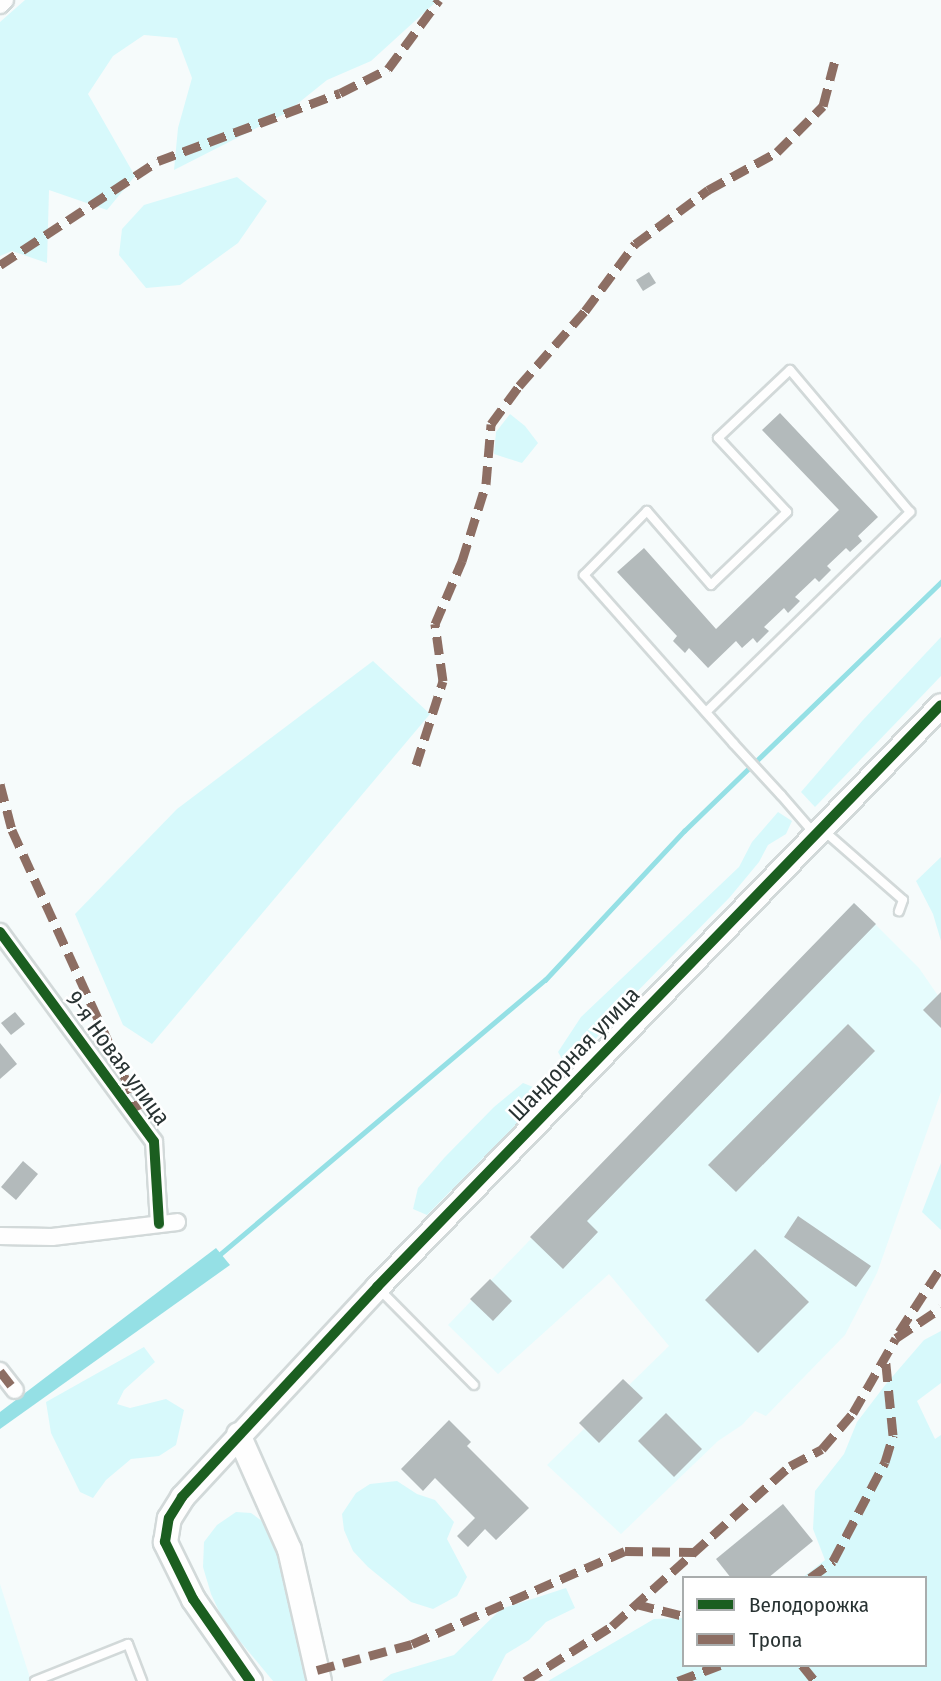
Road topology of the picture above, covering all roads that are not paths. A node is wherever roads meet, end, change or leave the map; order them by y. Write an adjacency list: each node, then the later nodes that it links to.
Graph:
1 (5, 0): 2 (street)
2 (0, 5)
3 (941, 705): 5 (street, Шандорная улица)
4 (706, 712): 4 (lane); 5 (lane)
5 (818, 832): 6 (lane); 11 (street, Шандорная улица)
6 (899, 911)
7 (0, 932): 9 (street, 9-я Новая улица)
8 (177, 1222): 9 (street)
9 (159, 1224): 10 (street)
10 (0, 1236)
11 (377, 1287): 13 (lane); 15 (street, Шандорная улица)
12 (0, 1371): 14 (street)
13 (474, 1385)
14 (15, 1390)
15 (238, 1434): 18 (street, Шандорная улица); 19 (street)
16 (35, 1681): 17 (lane)
17 (142, 1681)
18 (250, 1681)
19 (319, 1681)

